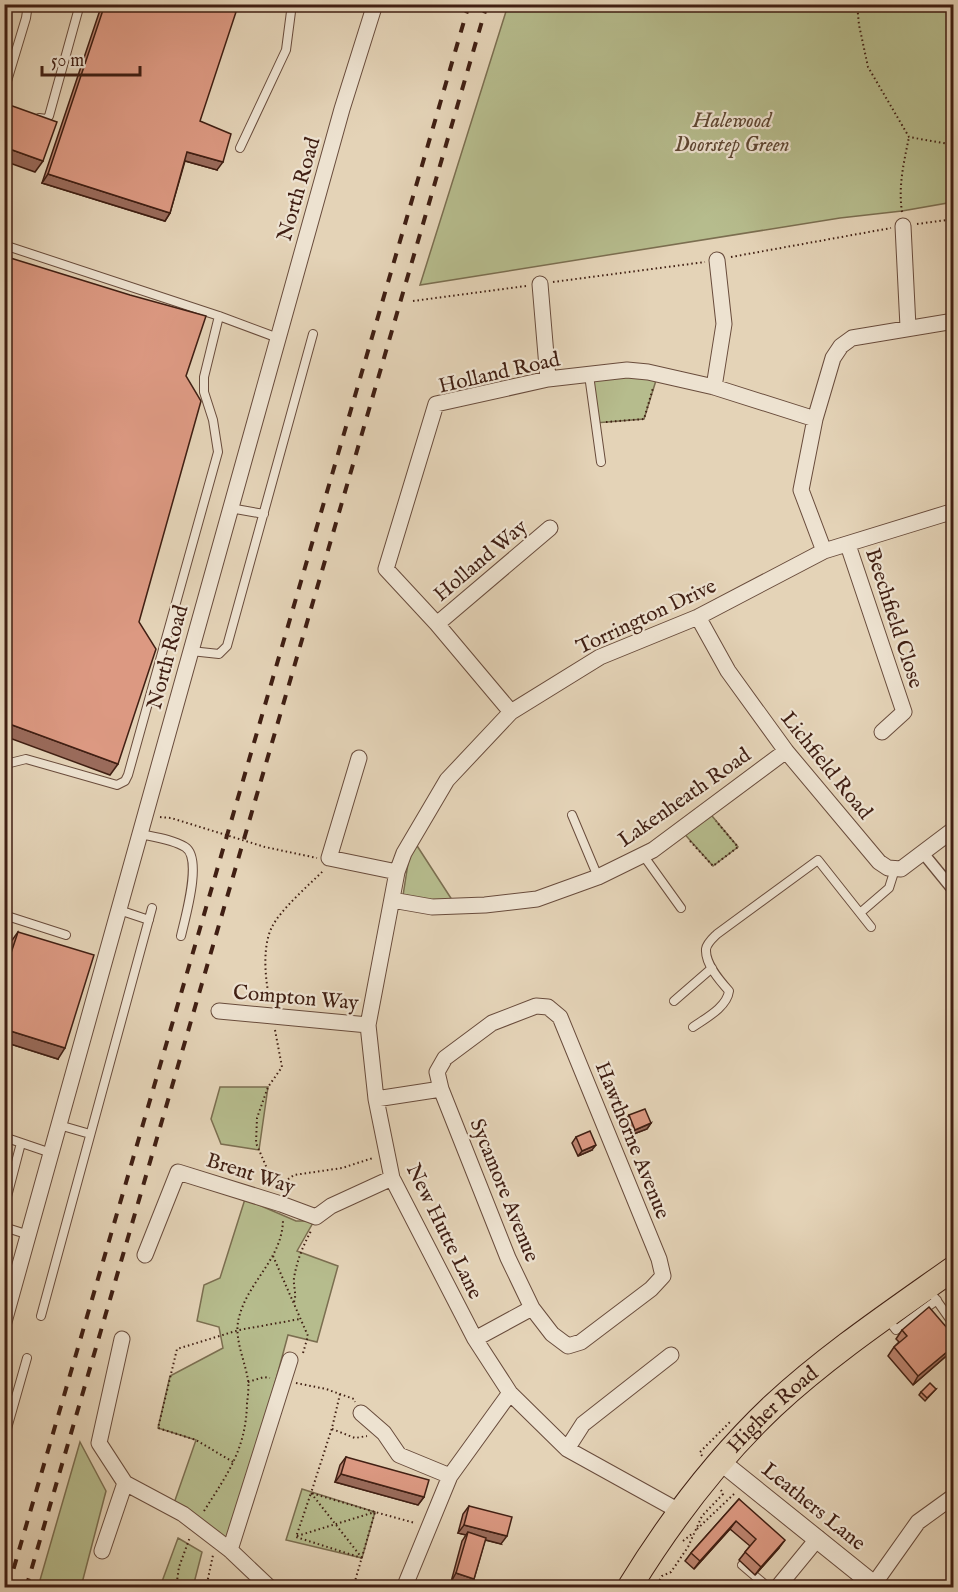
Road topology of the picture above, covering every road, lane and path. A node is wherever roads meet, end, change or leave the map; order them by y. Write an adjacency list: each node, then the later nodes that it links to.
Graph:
1 (28, 4): 7 (lane)
2 (80, 4): 8 (lane)
3 (281, 4): 6 (lane)
4 (375, 4): 22 (street, North Road)
5 (857, 4): 9 (path)
6 (292, 7): 11 (lane)
7 (4, 91)
8 (36, 117)
9 (909, 136): 10 (path); 13 (path)
10 (954, 145)
11 (240, 148)
12 (954, 219): 13 (path)
13 (903, 226): 15 (path); 20 (street)
14 (4, 245): 18 (lane)
15 (717, 260): 16 (path); 26 (street)
16 (540, 284): 17 (path); 25 (street)
17 (413, 301)
18 (219, 316): 22 (lane); 43 (lane)
19 (954, 321): 20 (street)
20 (908, 327): 27 (street)
21 (313, 334): 32 (lane)
22 (278, 338): 30 (street, North Road)
23 (658, 374): 24 (street, Holland Road); 26 (street, Holland Road); 28 (path)
24 (589, 375): 25 (street, Holland Road); 28 (lane)
25 (548, 379): 37 (street, Holland Road)
26 (714, 387): 27 (street, Holland Road)
27 (815, 419): 35 (street)
28 (595, 423): 29 (lane)
29 (601, 462)
30 (230, 508): 32 (lane); 38 (street, North Road)
31 (954, 511): 34 (street, Torrington Drive)
32 (264, 514): 38 (lane)
33 (550, 528): 37 (street, Holland Way)
34 (848, 544): 35 (street, Torrington Drive); 40 (street, Beechfield Close)
35 (824, 551): 36 (street, Torrington Drive)
36 (698, 617): 39 (street, Torrington Drive); 41 (street, Lichfield Road)
37 (436, 624): 39 (street, Holland Road)
38 (190, 651): 49 (street, North Road)
39 (511, 712): 54 (street, Torrington Drive)
40 (882, 732)
41 (786, 751): 44 (street, Lakenheath Road); 53 (street, Lichfield Road)
42 (359, 758): 52 (street)
43 (4, 768)
44 (706, 810): 47 (street, Lakenheath Road); 47 (path)
45 (572, 815): 55 (lane)
46 (171, 818): 52 (path)
47 (680, 829): 51 (street, Lakenheath Road)
48 (954, 829): 50 (street)
49 (140, 834): 60 (street, North Road); 66 (lane)
50 (923, 853): 53 (street); 56 (street)
51 (643, 855): 55 (street, Lakenheath Road); 59 (lane)
52 (328, 858): 54 (street); 70 (path)
53 (895, 869): 61 (lane)
54 (397, 872): 57 (street, New Hutte Lane)
55 (598, 877): 57 (street, Lakenheath Road)
56 (954, 891)
57 (392, 900): 71 (street, New Hutte Lane)
58 (152, 908): 63 (lane)
59 (681, 908)
60 (119, 910): 63 (lane); 75 (street, North Road)
61 (860, 913): 64 (lane); 67 (lane)
62 (4, 915): 65 (lane)
63 (149, 920): 76 (lane)
64 (871, 927)
65 (66, 935)
66 (181, 936)
67 (712, 968): 68 (lane); 72 (lane)
68 (674, 1001)
69 (219, 1011): 70 (street, Compton Way)
70 (273, 1016): 71 (street, Compton Way); 80 (path)
71 (368, 1025): 74 (street, New Hutte Lane)
72 (693, 1028)
73 (441, 1089): 74 (street); 92 (street, Sycamore Avenue); 92 (street, Hawthorne Avenue)
74 (376, 1099): 80 (street, New Hutte Lane)
75 (59, 1125): 76 (lane); 79 (street, North Road)
76 (90, 1134): 93 (lane)
77 (4, 1137): 78 (lane)
78 (21, 1143): 79 (lane); 83 (lane)
79 (51, 1153): 86 (street, North Road)
80 (387, 1154): 81 (street, New Hutte Lane)
81 (392, 1178): 84 (street, Brent Way); 99 (street, New Hutte Lane)
82 (281, 1204): 84 (street, Brent Way); 87 (street, Brent Way); 88 (path)
83 (4, 1208)
84 (316, 1217): 91 (path)
85 (4, 1227): 86 (lane)
86 (29, 1235): 95 (street, North Road)
87 (145, 1256)
88 (273, 1256): 91 (path); 97 (path)
89 (954, 1268): 90 (highway, Higher Road)
90 (932, 1294): 96 (lane); 112 (highway, Higher Road)
91 (293, 1303): 94 (path)
92 (532, 1308): 99 (street)
93 (41, 1316)
94 (300, 1319): 97 (path); 102 (path)
95 (4, 1322)
96 (954, 1325)
97 (239, 1330): 103 (path); 113 (path)
98 (122, 1339): 115 (street)
99 (475, 1339): 105 (street, New Hutte Lane)
100 (671, 1355): 111 (street)
101 (27, 1358): 110 (lane)
102 (290, 1360): 104 (street)
103 (248, 1382): 104 (path); 113 (path)
104 (284, 1382): 106 (path); 130 (street)
105 (510, 1393): 111 (street, New Hutte Lane); 114 (street)
106 (340, 1394): 107 (path); 108 (path)
107 (361, 1413): 109 (street)
108 (332, 1428): 109 (path); 116 (path)
109 (384, 1433): 114 (street)
110 (4, 1439)
111 (567, 1449): 120 (street, New Hutte Lane)
112 (720, 1461): 120 (highway, Higher Road); 127 (street, Leathers Lane)
113 (233, 1462): 122 (path)
114 (450, 1476): 124 (street)
115 (125, 1483): 122 (street); 131 (street)
116 (311, 1493): 121 (path); 123 (path); 126 (path)
117 (723, 1494): 125 (path)
118 (734, 1494): 125 (path)
119 (954, 1496): 134 (street)
120 (679, 1511): 128 (highway, Higher Road)
121 (375, 1512): 123 (path); 124 (path); 132 (path)
122 (195, 1524): 129 (street); 135 (path)
123 (335, 1524): 126 (path); 132 (path)
124 (428, 1526): 139 (street)
125 (696, 1531): 128 (path); 141 (path)
126 (296, 1537): 132 (path)
127 (818, 1538): 134 (street, Leathers Lane); 143 (street)
128 (659, 1539): 140 (highway, Higher Road)
129 (217, 1540): 130 (street); 136 (path)
130 (230, 1550): 137 (street)
131 (102, 1551)
132 (362, 1558): 138 (path)
133 (742, 1565): 142 (lane)
134 (876, 1586)
135 (176, 1587)
136 (206, 1587)
137 (270, 1587)
138 (353, 1587)
139 (404, 1587)
140 (629, 1587)
141 (655, 1587)
142 (769, 1587)
143 (777, 1587)

